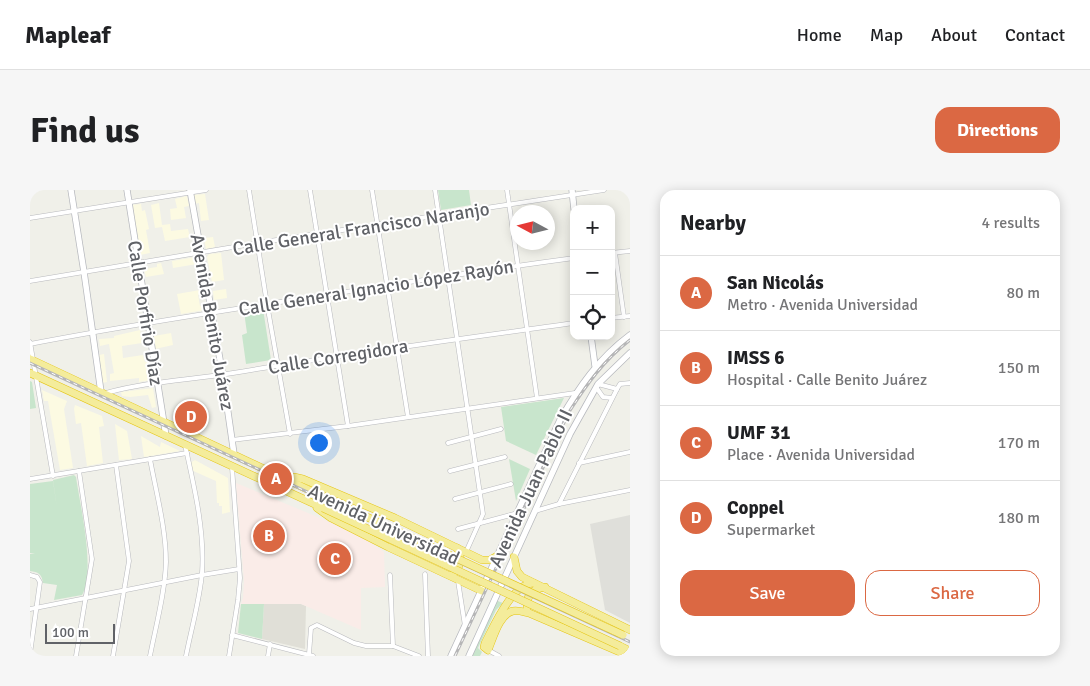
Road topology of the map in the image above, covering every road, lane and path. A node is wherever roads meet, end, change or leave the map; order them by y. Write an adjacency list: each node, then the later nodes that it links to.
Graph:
1 (71, 190): 15 (street)
2 (127, 190): 12 (street, Calle Porfirio Díaz)
3 (206, 190): 10 (street)
4 (249, 190): 20 (street)
5 (310, 190): 19 (street)
6 (372, 190): 18 (street)
7 (435, 190): 16 (street)
8 (507, 190): 13 (street)
9 (604, 190): 11 (street, Calle General Francisco Naranjo)
10 (191, 191): 12 (street); 22 (street, Avenida Benito Juárez)
11 (572, 192): 13 (street, Calle General Francisco Naranjo); 14 (street)
12 (128, 202): 15 (street); 25 (street, Calle Porfirio Díaz)
13 (509, 205): 16 (street, Calle General Francisco Naranjo); 27 (street)
14 (574, 205)
15 (74, 212): 17 (street); 28 (street)
16 (439, 216): 18 (street, Calle General Francisco Naranjo); 29 (street)
17 (30, 218)
18 (377, 226): 19 (street, Calle General Francisco Naranjo); 31 (street)
19 (317, 235): 20 (street, Calle General Francisco Naranjo); 32 (street)
20 (257, 244): 22 (street, Calle General Francisco Naranjo); 33 (street)
21 (630, 251): 23 (street)
22 (202, 253): 25 (street, Calle General Francisco Naranjo); 34 (street, Avenida Benito Juárez)
23 (615, 253)
24 (570, 259): 27 (street, Calle General Ignacio López Rayón)
25 (138, 263): 28 (street, Calle General Francisco Naranjo); 38 (street, Calle Porfirio Díaz)
26 (615, 265): 36 (street)
27 (517, 266): 29 (street, Calle General Ignacio López Rayón); 40 (street)
28 (84, 272): 30 (street, Calle General Francisco Naranjo); 41 (street)
29 (448, 276): 31 (street, Calle General Ignacio López Rayón); 43 (street)
30 (30, 281)
31 (387, 285): 32 (street, Calle General Ignacio López Rayón); 46 (street)
32 (326, 295): 33 (street, Calle General Ignacio López Rayón); 48 (street)
33 (267, 304): 34 (street, Calle General Ignacio López Rayón); 50 (street)
34 (212, 312): 38 (street, Calle General Ignacio López Rayón); 53 (street, Avenida Benito Juárez)
35 (630, 316): 36 (street)
36 (624, 317): 37 (street)
37 (615, 318)
38 (148, 323): 41 (street, Calle General Ignacio López Rayón); 54 (street, Calle Porfirio Díaz)
39 (570, 324): 40 (street, Calle Corregidora)
40 (527, 330): 43 (street, Calle Corregidora); 60 (street)
41 (93, 332): 45 (street, Calle General Ignacio López Rayón); 58 (street)
42 (630, 335): 51 (street, Avenida Juan Pablo II)
43 (457, 339): 46 (street, Calle Corregidora); 62 (street)
44 (592, 340): 51 (street)
45 (30, 343): 49 (street)
46 (396, 347): 48 (street, Calle Corregidora); 63 (street)
47 (630, 353): 56 (street, Avenida Juan Pablo II)
48 (337, 357): 50 (street, Calle Corregidora); 65 (street)
49 (31, 360): 52 (street); 58 (highway, Avenida Universidad)
50 (277, 365): 53 (street, Calle Corregidora); 67 (street)
51 (595, 366): 59 (street, Avenida Juan Pablo II)
52 (33, 374): 68 (highway, Avenida Universidad); 84 (street)
53 (223, 374): 54 (street, Calle Corregidora); 70 (street, Avenida Benito Juárez)
54 (158, 382): 58 (street, Calle Corregidora); 64 (street, Calle Porfirio Díaz)
55 (630, 383): 57 (street)
56 (597, 386): 57 (street); 61 (street); 93 (street, Avenida Juan Pablo II)
57 (617, 389): 61 (street)
58 (102, 393): 64 (highway, Avenida Universidad)
59 (575, 393): 60 (street); 94 (street, Avenida Juan Pablo II)
60 (537, 398): 62 (street)
61 (612, 398): 78 (street)
62 (467, 408): 63 (street); 69 (street)
63 (408, 417): 65 (street)
64 (163, 421): 68 (street, Calle Porfirio Díaz); 75 (highway, Avenida Universidad)
65 (348, 426): 67 (street)
66 (501, 429): 69 (street)
67 (290, 434): 70 (street)
68 (166, 436): 72 (highway, Avenida Universidad)
69 (472, 437): 71 (street); 79 (street)
70 (232, 440): 75 (street, Avenida Benito Juárez)
71 (448, 443)
72 (185, 445): 74 (street); 81 (highway, Avenida Universidad)
73 (630, 452): 78 (street)
74 (187, 453): 77 (street); 104 (street)
75 (234, 454): 86 (highway, Avenida Universidad)
76 (505, 457): 79 (street)
77 (150, 459): 80 (street); 108 (street)
78 (578, 463): 92 (street)
79 (476, 464): 83 (street); 89 (street)
80 (116, 465): 82 (street); 111 (street)
81 (232, 467): 91 (highway, Avenida Universidad); 101 (street)
82 (79, 471): 84 (street); 113 (street)
83 (450, 471)
84 (52, 476): 85 (street)
85 (30, 479)
86 (286, 479): 97 (highway); 120 (highway, Avenida Universidad, bridge)
87 (511, 484): 89 (street)
88 (630, 490): 92 (street)
89 (480, 492): 90 (street); 95 (street)
90 (455, 499)
91 (309, 501): 106 (highway); 124 (highway, Avenida Universidad, bridge)
92 (559, 504): 93 (street)
93 (535, 510): 100 (street, Avenida Juan Pablo II)
94 (518, 513): 95 (street); 99 (street, Avenida Juan Pablo II)
95 (480, 522): 96 (street); 98 (street)
96 (458, 529)
97 (457, 548): 98 (highway); 106 (highway)
98 (466, 552): 99 (highway)
99 (497, 556): 112 (street, Avenida Juan Pablo II)
100 (514, 558): 109 (highway); 139 (street, Avenida Juan Pablo II)
101 (239, 569): 104 (street); 119 (street)
102 (425, 574): 137 (street)
103 (30, 575): 114 (street)
104 (202, 575): 108 (street); 133 (street)
105 (390, 575): 123 (street)
106 (448, 576): 107 (highway)
107 (458, 581): 112 (highway); 117 (street)
108 (164, 582): 111 (street); 132 (street)
109 (535, 583): 110 (highway); 125 (highway)
110 (544, 588): 116 (highway); 118 (highway)
111 (125, 589): 113 (street); 131 (street)
112 (482, 591): 117 (street, Avenida Juan Pablo II)
113 (87, 598): 114 (street); 130 (street)
114 (36, 608): 115 (street); 121 (street)
115 (30, 609)
116 (529, 613): 125 (highway); 141 (highway)
117 (465, 627): 138 (street, Avenida Juan Pablo II)
118 (630, 630)
119 (232, 635): 122 (street); 134 (street)
120 (627, 637)
121 (31, 642): 126 (street)
122 (270, 644): 127 (street); 135 (street)
123 (393, 646): 128 (street); 129 (street)
124 (630, 651)
125 (487, 653): 140 (street)
126 (30, 654)
127 (298, 654): 128 (street)
128 (311, 655)
129 (413, 655): 136 (street)
130 (76, 656)
131 (113, 656)
132 (150, 656)
133 (186, 656)
134 (229, 656)
135 (268, 656)
136 (419, 656)
137 (428, 656)
138 (451, 656)
139 (469, 656)
140 (499, 656)
141 (628, 656)

